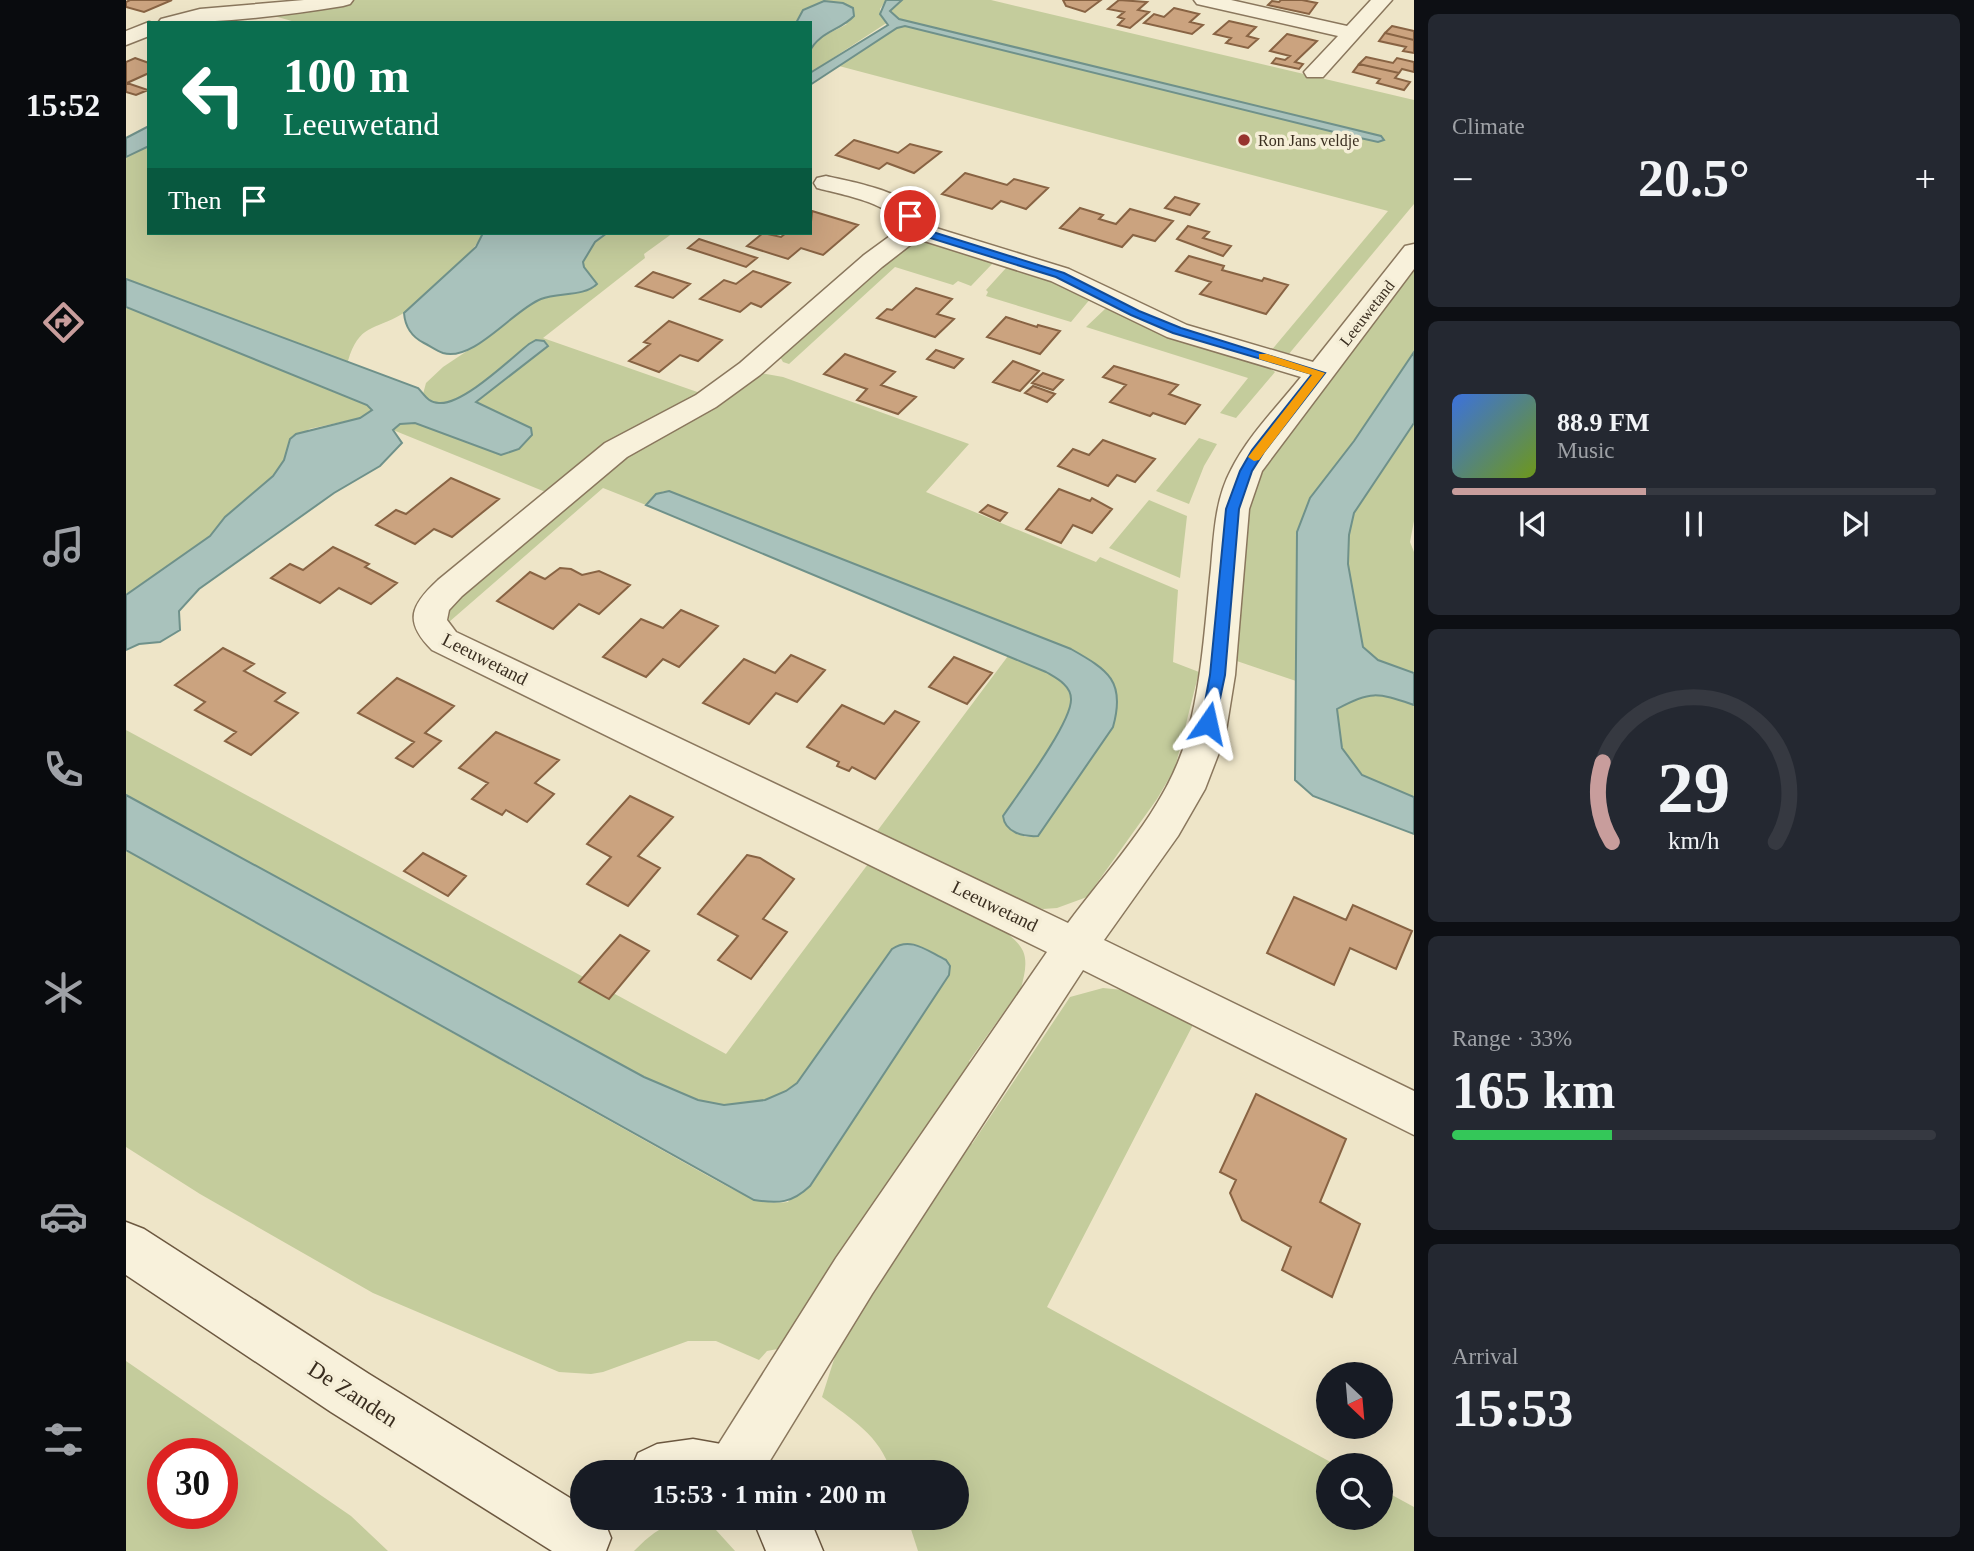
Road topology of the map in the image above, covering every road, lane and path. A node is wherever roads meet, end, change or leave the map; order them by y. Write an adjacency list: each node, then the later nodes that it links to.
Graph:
1 (343, 0): 4 (street)
2 (1204, 0): 6 (street)
3 (1382, 0): 6 (street)
4 (175, 21)
5 (147, 29): 7 (street)
6 (1352, 33): 8 (street)
7 (126, 40)
8 (1315, 72)
9 (826, 183): 10 (street)
10 (914, 230): 12 (street); 13 (street, Leeuwetand)
11 (1414, 252): 12 (street, Leeuwetand)
12 (1319, 373): 13 (street, Leeuwetand)
13 (1076, 945): 14 (street, Leeuwetand); 16 (street, Leeuwetand)
14 (1414, 1114)
15 (126, 1246): 18 (street, De Zanden)
16 (739, 1460)
17 (786, 1530): 19 (street)
18 (585, 1535)
19 (795, 1551)

